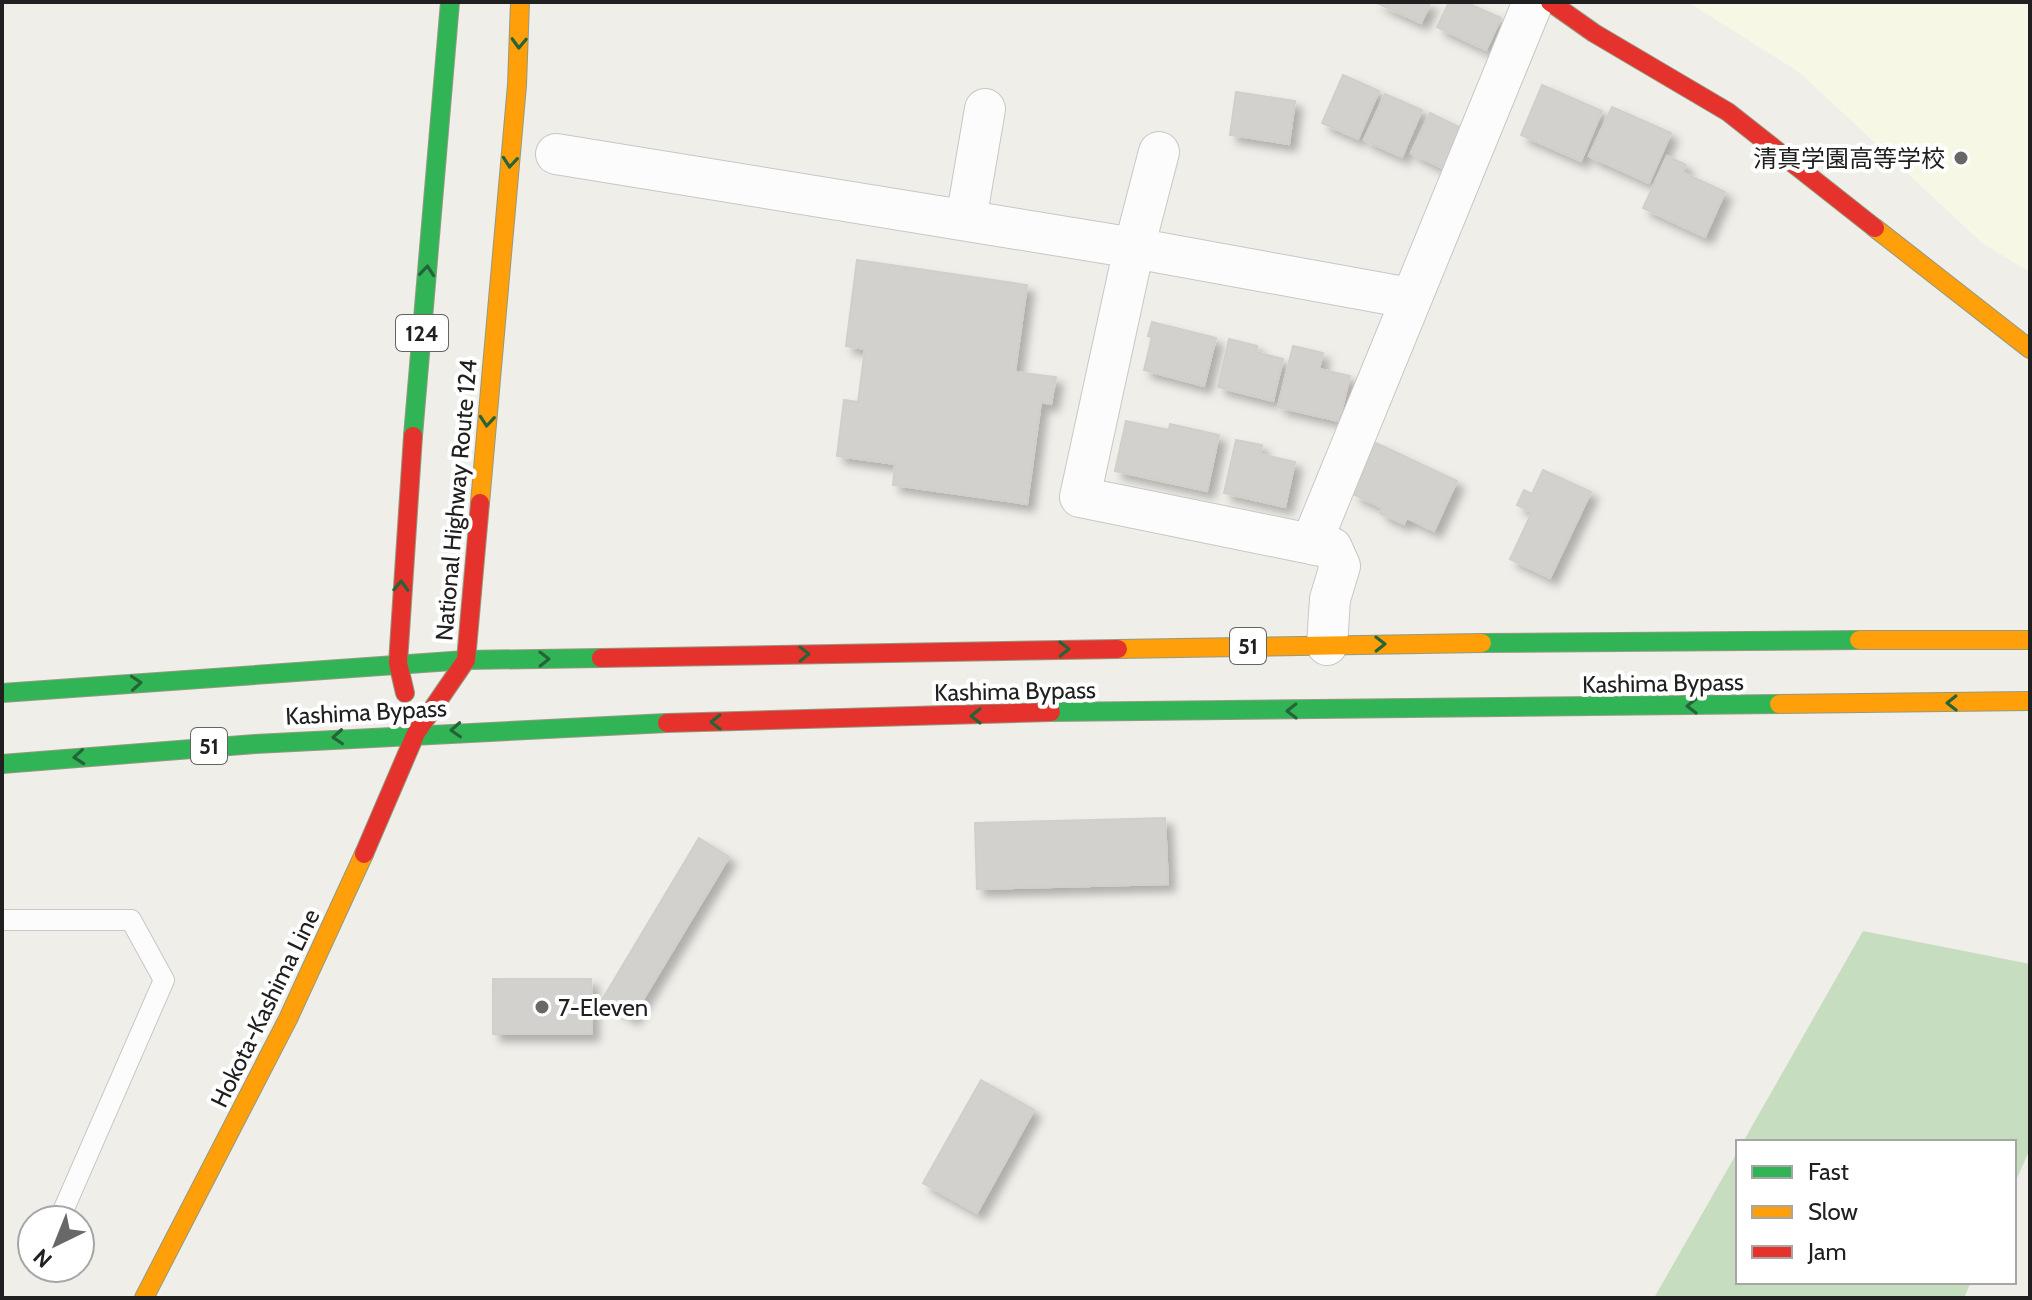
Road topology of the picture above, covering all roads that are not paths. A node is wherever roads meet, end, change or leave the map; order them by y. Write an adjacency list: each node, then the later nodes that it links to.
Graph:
1 (450, 2): 16 (main road, National Highway Route 124 / 124, one-way to 1)
2 (520, 2): 15 (main road, National Highway Route 124, one-way to 15)
3 (1533, 2): 12 (street)
4 (1550, 2): 11 (main road)
5 (985, 109): 8 (street)
6 (1159, 152): 9 (street)
7 (556, 154): 8 (street)
8 (966, 220): 9 (street)
9 (1134, 248): 10 (street); 12 (street)
10 (1398, 296)
11 (2030, 349)
12 (1311, 544): 14 (street)
13 (2030, 640): 14 (main road, Kashima Bypass / 51, one-way to 13)
14 (1327, 645): 15 (main road, Kashima Bypass / 51, one-way to 14)
15 (466, 660): 16 (main road, Kashima Bypass / 51); 19 (main road, National Highway Route 124)
16 (398, 663): 17 (main road, Kashima Bypass / 51, one-way to 16); 19 (main road, National Highway Route 124 / 124)
17 (2, 693)
18 (2030, 701): 19 (main road, Kashima Bypass / 51, one-way to 19)
19 (416, 733): 20 (main road, Kashima Bypass / 51, one-way to 20); 23 (main road, Hokota-Kashima Line)
20 (2, 764)
21 (2, 920): 22 (lane)
22 (66, 1204)
23 (144, 1298)

